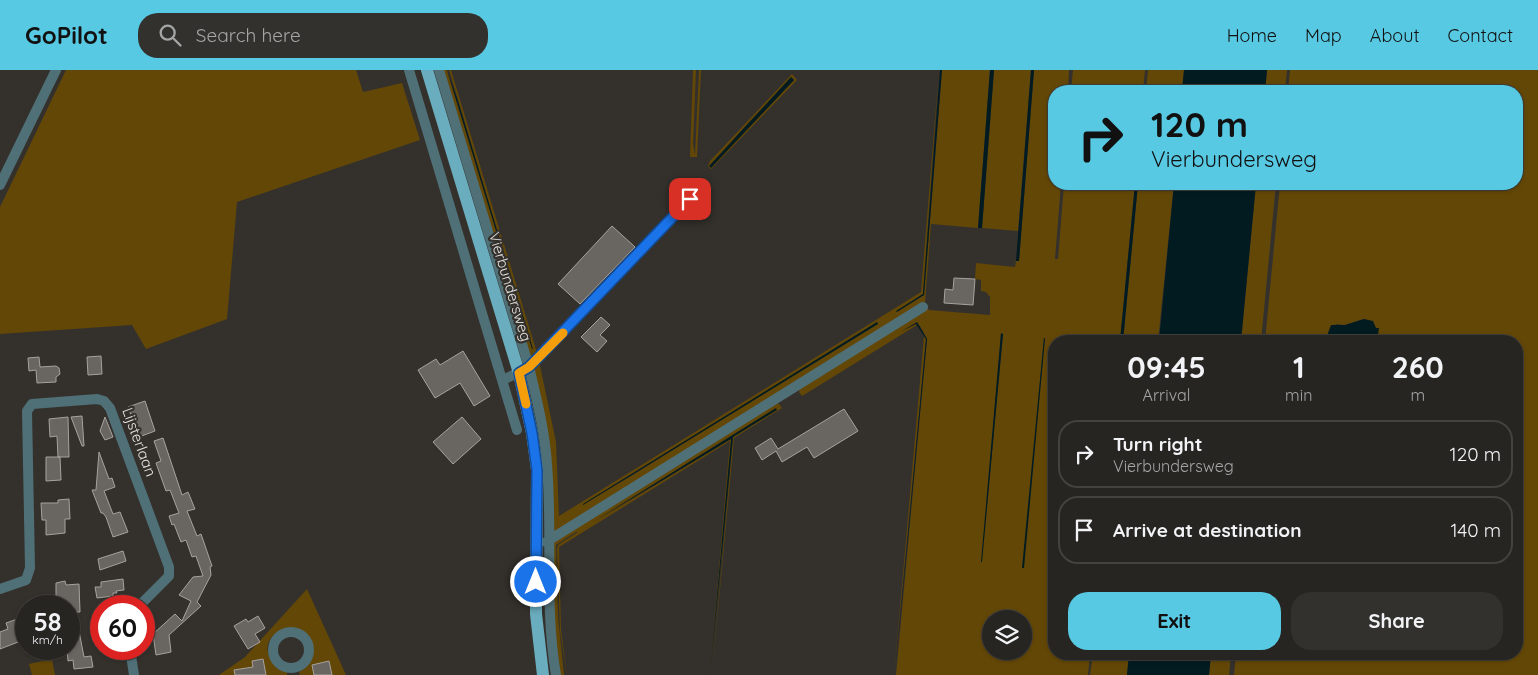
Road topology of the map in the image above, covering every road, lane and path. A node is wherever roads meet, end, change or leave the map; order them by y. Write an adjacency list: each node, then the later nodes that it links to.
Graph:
1 (56, 70): 5 (street)
2 (409, 70): 9 (street)
3 (427, 70): 8 (main road, Vierbundersweg)
4 (439, 70): 8 (street, Vierbundersweg)
5 (0, 185)
6 (690, 199): 8 (street, Vierbundersweg)
7 (923, 307): 11 (street)
8 (524, 370): 9 (street); 11 (street, Vierbundersweg); 12 (main road, Vierbundersweg)
9 (503, 380): 10 (street)
10 (516, 430)
11 (549, 540): 12 (street); 18 (street, Vierbundersweg)
12 (536, 549): 17 (main road, Vierbundersweg)
13 (0, 590): 14 (street, Lijsterlaan)
14 (150, 595)
15 (132, 660): 16 (street)
16 (134, 675)
17 (543, 675)
18 (556, 675)

